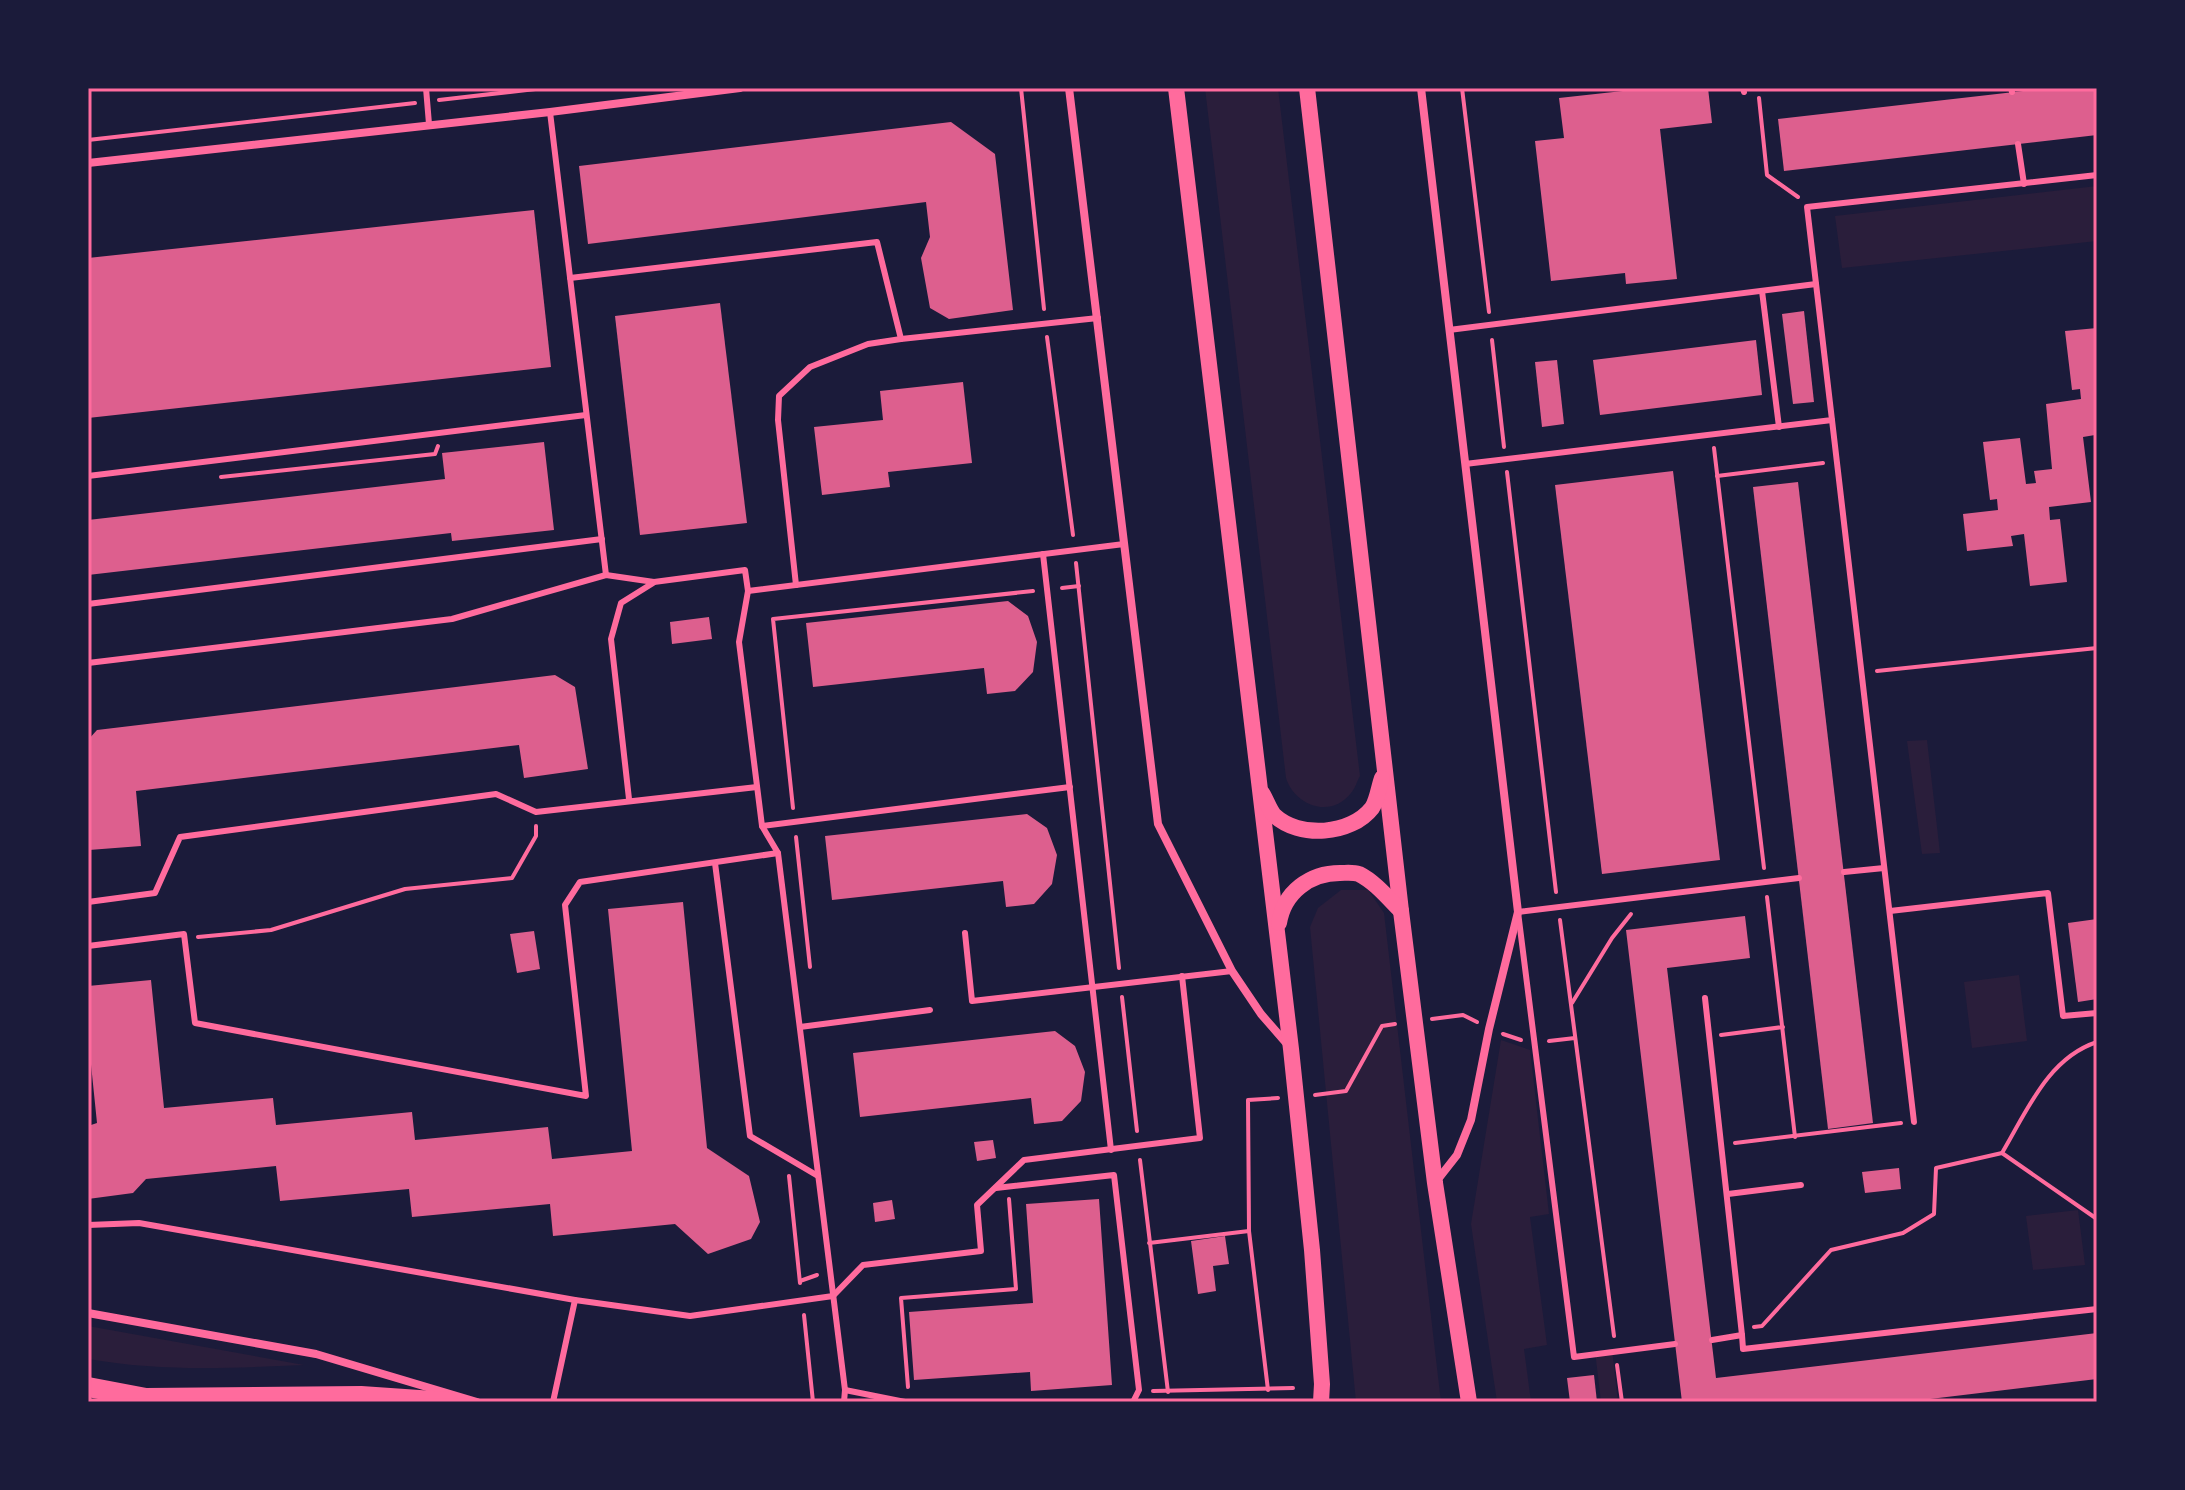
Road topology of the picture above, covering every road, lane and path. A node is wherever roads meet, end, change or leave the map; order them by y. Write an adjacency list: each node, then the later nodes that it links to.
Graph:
1 (426, 88): 13 (lane)
2 (448, 88): 12 (path)
3 (544, 88): 12 (path)
4 (740, 88): 14 (street)
5 (1021, 88): 26 (path)
6 (1069, 88): 25 (street)
7 (1176, 88): 54 (main road)
8 (1307, 88): 53 (main road)
9 (1421, 88): 28 (street)
10 (1462, 88): 27 (path)
11 (1758, 88): 21 (path)
12 (449, 99): 13 (path)
13 (427, 101): 15 (lane); 16 (path)
14 (550, 112): 15 (street); 22 (lane)
15 (429, 124): 18 (street)
16 (88, 140)
17 (2018, 144): 20 (lane)
18 (88, 163)
19 (2097, 175): 20 (lane)
20 (2024, 184): 23 (lane)
21 (1801, 199)
22 (570, 278): 29 (lane); 30 (lane)
23 (1816, 284): 24 (lane); 31 (lane)
24 (1762, 291): 27 (lane); 32 (lane)
25 (1098, 318): 26 (lane); 40 (street)
26 (1045, 323): 29 (lane); 41 (path)
27 (1490, 325): 28 (lane); 34 (path)
28 (1449, 330): 36 (street)
29 (901, 339): 45 (lane)
30 (586, 415): 37 (lane); 39 (lane)
31 (1832, 420): 32 (lane); 52 (lane)
32 (1779, 427): 33 (lane)
33 (1712, 435): 34 (lane); 38 (path)
34 (1506, 460): 36 (lane); 69 (path)
35 (1824, 463): 38 (path)
36 (1464, 465): 72 (street)
37 (88, 476)
38 (1717, 476): 66 (path)
39 (602, 539): 43 (lane); 49 (lane)
40 (1124, 544): 41 (lane); 77 (street)
41 (1075, 550): 42 (lane); 46 (path)
42 (1043, 554): 45 (lane); 47 (lane)
43 (606, 575): 44 (lane); 51 (lane)
44 (654, 582): 48 (lane); 57 (lane)
45 (796, 585): 48 (lane)
46 (1079, 586): 47 (path); 80 (path)
47 (1048, 589): 56 (lane); 59 (path)
48 (748, 591): 55 (lane)
49 (88, 604)
50 (2097, 648): 52 (path)
51 (88, 663)
52 (1862, 673): 63 (lane)
53 (1384, 772): 54 (main road); 70 (main road)
54 (1258, 784): 75 (main road)
55 (757, 787): 57 (lane); 60 (lane)
56 (1070, 787): 59 (lane); 81 (lane)
57 (629, 799): 58 (lane)
58 (536, 812): 68 (lane); 74 (path)
59 (794, 822): 60 (lane); 79 (path)
60 (762, 826): 61 (lane)
61 (778, 853): 62 (lane); 87 (lane)
62 (715, 863): 74 (lane); 103 (lane)
63 (1884, 868): 64 (lane); 71 (lane)
64 (1844, 872)
65 (1799, 878): 66 (lane)
66 (1765, 881): 67 (lane); 88 (path)
67 (1645, 897): 69 (lane); 83 (path)
68 (88, 902)
69 (1558, 908): 72 (lane); 83 (path)
70 (1401, 911): 75 (main road); 86 (main road)
71 (1890, 911): 85 (lane); 96 (lane)
72 (1518, 912): 89 (street); 93 (lane)
73 (965, 933): 81 (lane)
74 (184, 934): 76 (lane)
75 (1277, 938): 94 (main road)
76 (88, 946)
77 (1232, 971): 78 (lane); 94 (street)
78 (1182, 976): 80 (lane); 100 (lane)
79 (811, 978)
80 (1121, 983): 81 (lane); 100 (path)
81 (1092, 987): 101 (lane)
82 (1705, 998): 90 (lane)
83 (1571, 1005): 91 (path)
84 (930, 1010): 87 (lane)
85 (2097, 1013)
86 (1415, 1021): 89 (path); 95 (path); 105 (main road)
87 (800, 1027): 104 (lane)
88 (1783, 1027): 90 (path); 98 (path)
89 (1489, 1029): 93 (path); 105 (street)
90 (1709, 1036): 99 (lane)
91 (1575, 1038): 93 (path); 124 (path)
92 (2097, 1042): 102 (path)
93 (1535, 1043): 124 (lane)
94 (1291, 1049): 95 (main road)
95 (1296, 1097): 112 (path); 137 (main road)
96 (1914, 1122)
97 (1904, 1123): 98 (path)
98 (1795, 1137): 99 (path)
99 (1722, 1144): 108 (lane)
100 (1138, 1146): 101 (lane); 113 (path)
101 (1111, 1150): 107 (lane)
102 (2002, 1153): 110 (path); 121 (path)
103 (787, 1158): 104 (lane); 115 (path)
104 (818, 1176): 114 (lane)
105 (1435, 1183): 138 (main road)
106 (1801, 1185): 108 (lane)
107 (995, 1188): 116 (lane); 136 (lane)
108 (1728, 1194): 121 (lane)
109 (1009, 1198): 126 (path)
110 (2097, 1219)
111 (88, 1225): 117 (lane)
112 (1249, 1231): 113 (path); 129 (path)
113 (1149, 1243): 129 (path)
114 (830, 1270): 115 (path); 116 (lane)
115 (800, 1281): 118 (path)
116 (833, 1296): 118 (lane); 128 (lane)
117 (575, 1300): 118 (lane); 132 (lane)
118 (802, 1300): 133 (path)
119 (2097, 1309): 121 (lane)
120 (88, 1313): 131 (street)
121 (1742, 1332): 122 (lane)
122 (1712, 1340)
123 (1675, 1344): 124 (lane)
124 (1616, 1352): 139 (path)
125 (88, 1387): 130 (main road)
126 (908, 1387)
127 (1293, 1388): 129 (path)
128 (845, 1390): 134 (lane); 135 (lane)
129 (1268, 1390)
130 (448, 1402)
131 (477, 1402)
132 (553, 1402)
133 (813, 1402)
134 (844, 1402)
135 (905, 1402)
136 (1133, 1402)
137 (1321, 1402)
138 (1469, 1402)
139 (1622, 1402)

